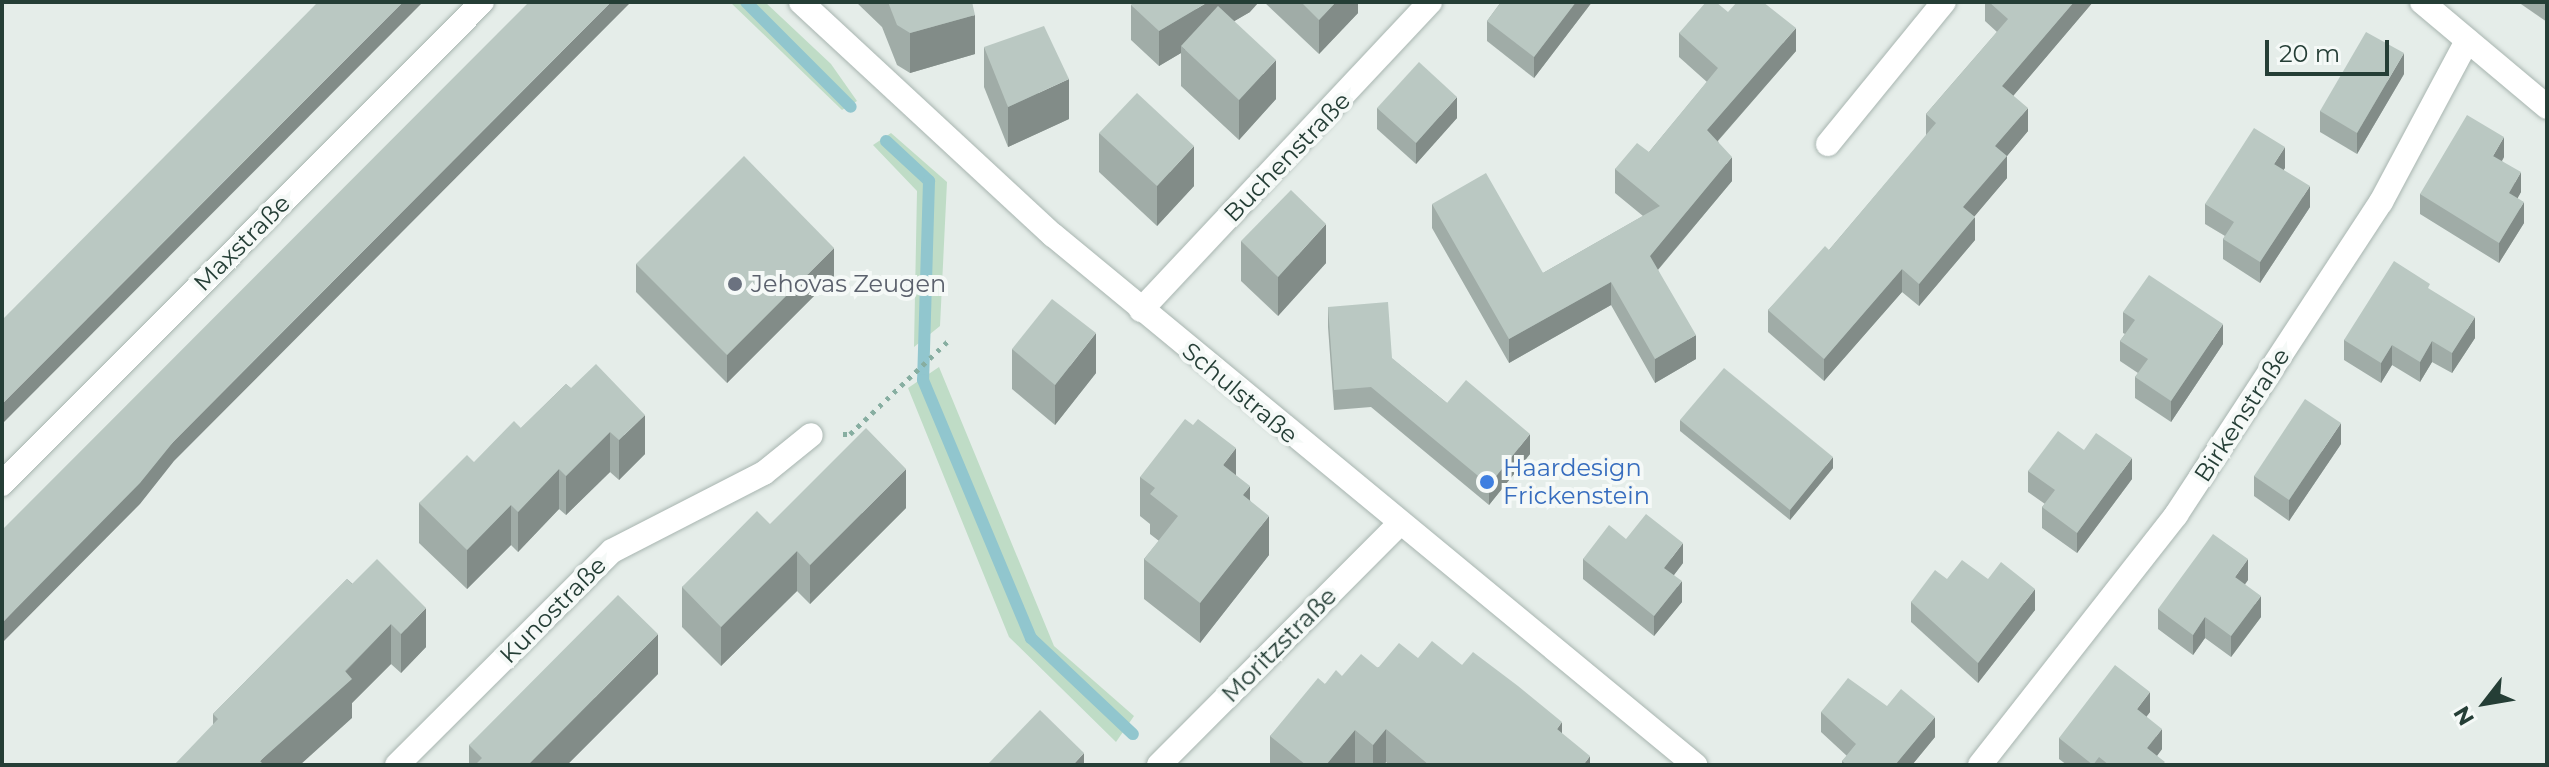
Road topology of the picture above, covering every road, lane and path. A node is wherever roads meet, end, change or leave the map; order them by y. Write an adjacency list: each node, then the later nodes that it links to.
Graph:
1 (482, 2): 12 (street, Maxstraße)
2 (801, 2): 9 (street, Schulstraße)
3 (1430, 2): 9 (street, Buchenstraße)
4 (1944, 2): 8 (street)
5 (2422, 2): 6 (street)
6 (2467, 41): 7 (street); 17 (street, Birkenstraße)
7 (2547, 107)
8 (1828, 144)
9 (1141, 310): 13 (street, Schulstraße)
10 (949, 340): 11 (path)
11 (811, 435): 14 (street, Kunostraße)
12 (2, 484)
13 (1398, 525): 15 (street, Moritzstraße); 16 (street, Schulstraße)
14 (397, 765)
15 (1159, 765)
16 (1695, 765)
17 (1980, 765)

